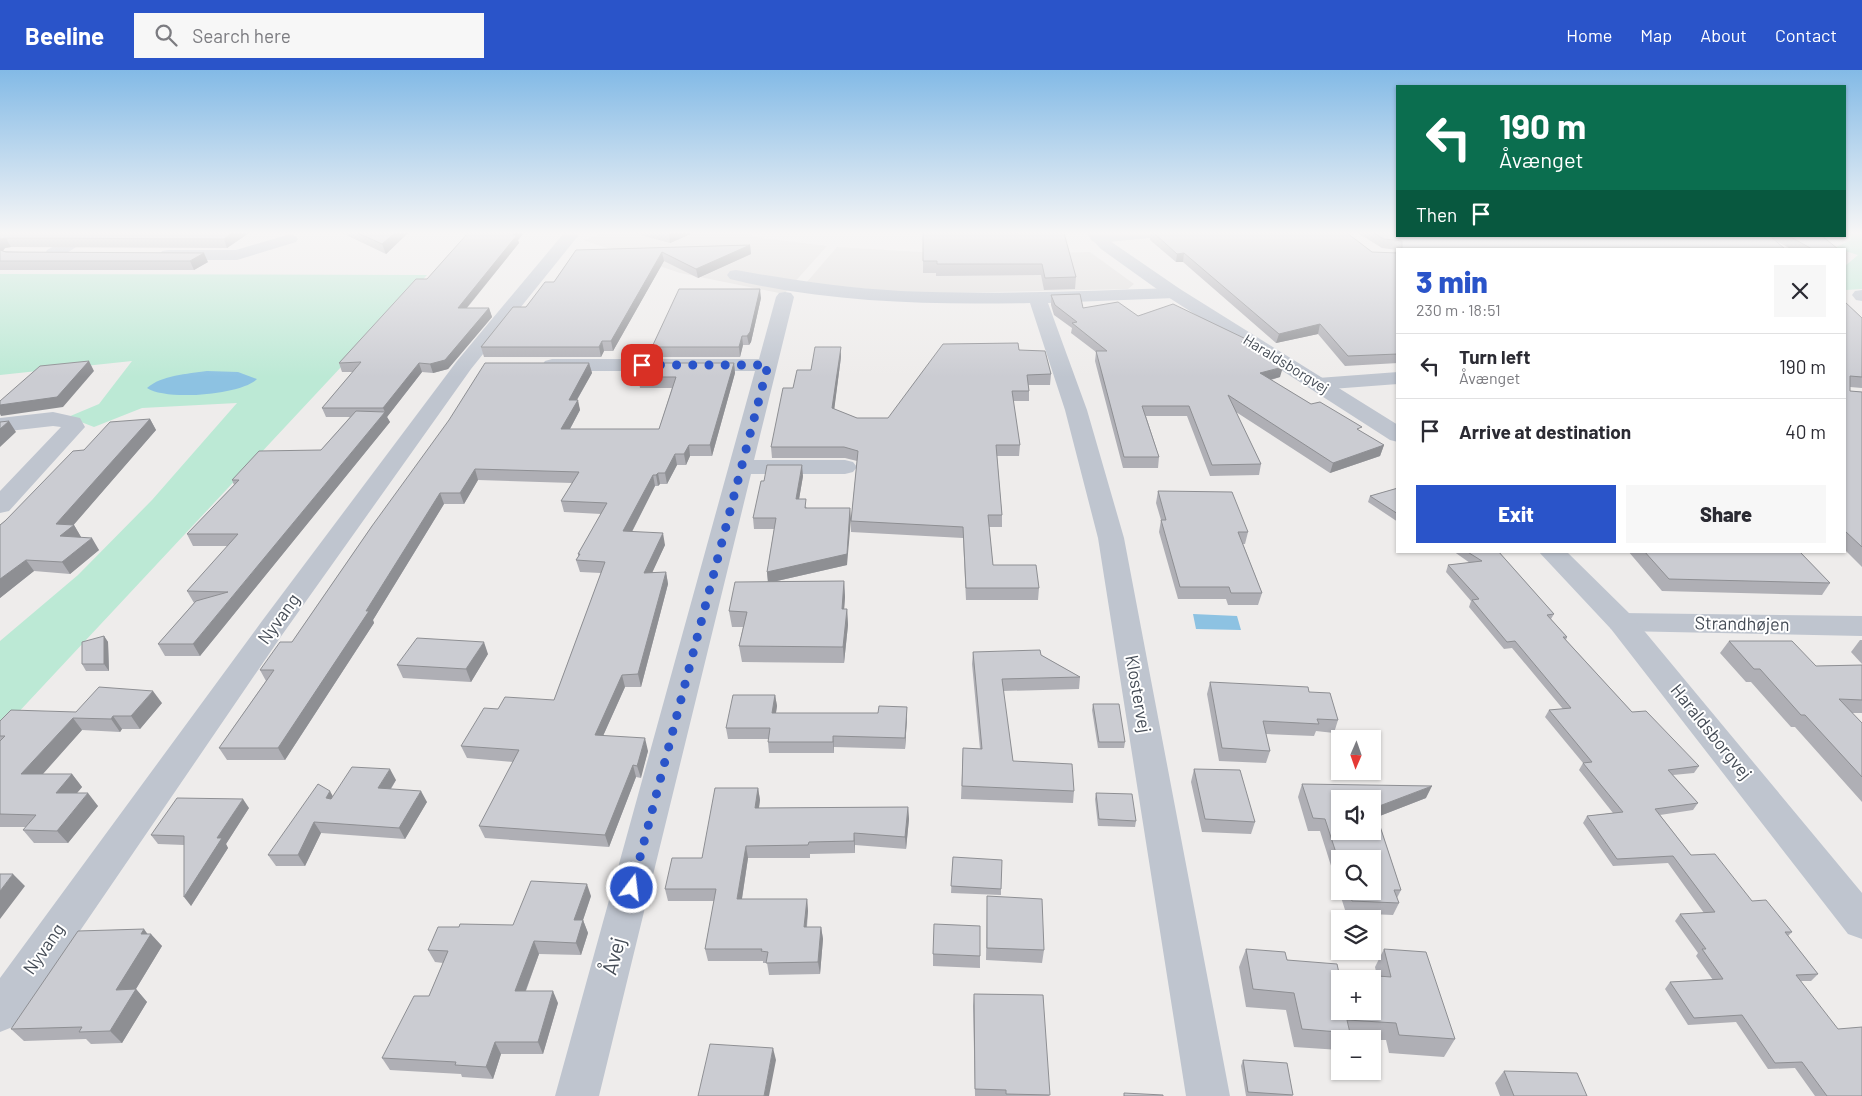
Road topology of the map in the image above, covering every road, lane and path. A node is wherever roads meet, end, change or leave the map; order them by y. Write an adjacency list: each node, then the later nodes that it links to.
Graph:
1 (533, 281): 7 (street, Nyvang)
2 (764, 281): 6 (street)
3 (1157, 281): 4 (street, Haraldsborgvej)
4 (1174, 293): 6 (street); 12 (street, Haraldsborgvej)
5 (785, 297): 10 (street, Åvej)
6 (1038, 299): 24 (street, Klostervej)
7 (464, 365): 8 (street); 22 (street, Nyvang)
8 (494, 365)
9 (533, 365): 10 (street)
10 (768, 365): 15 (street, Åvej)
11 (1396, 378): 12 (street)
12 (1318, 384): 14 (street, Haraldsborgvej)
13 (0, 425): 17 (street)
14 (1396, 434)
15 (742, 467): 16 (street); 23 (street, Åvej)
16 (845, 467)
17 (0, 506)
18 (1553, 553): 19 (street, Haraldsborgvej)
19 (1621, 622): 20 (street, Strandhøjen); 21 (street, Haraldsborgvej)
20 (1862, 626)
21 (1862, 922)
22 (0, 1012)
23 (578, 1096)
24 (1208, 1096)

